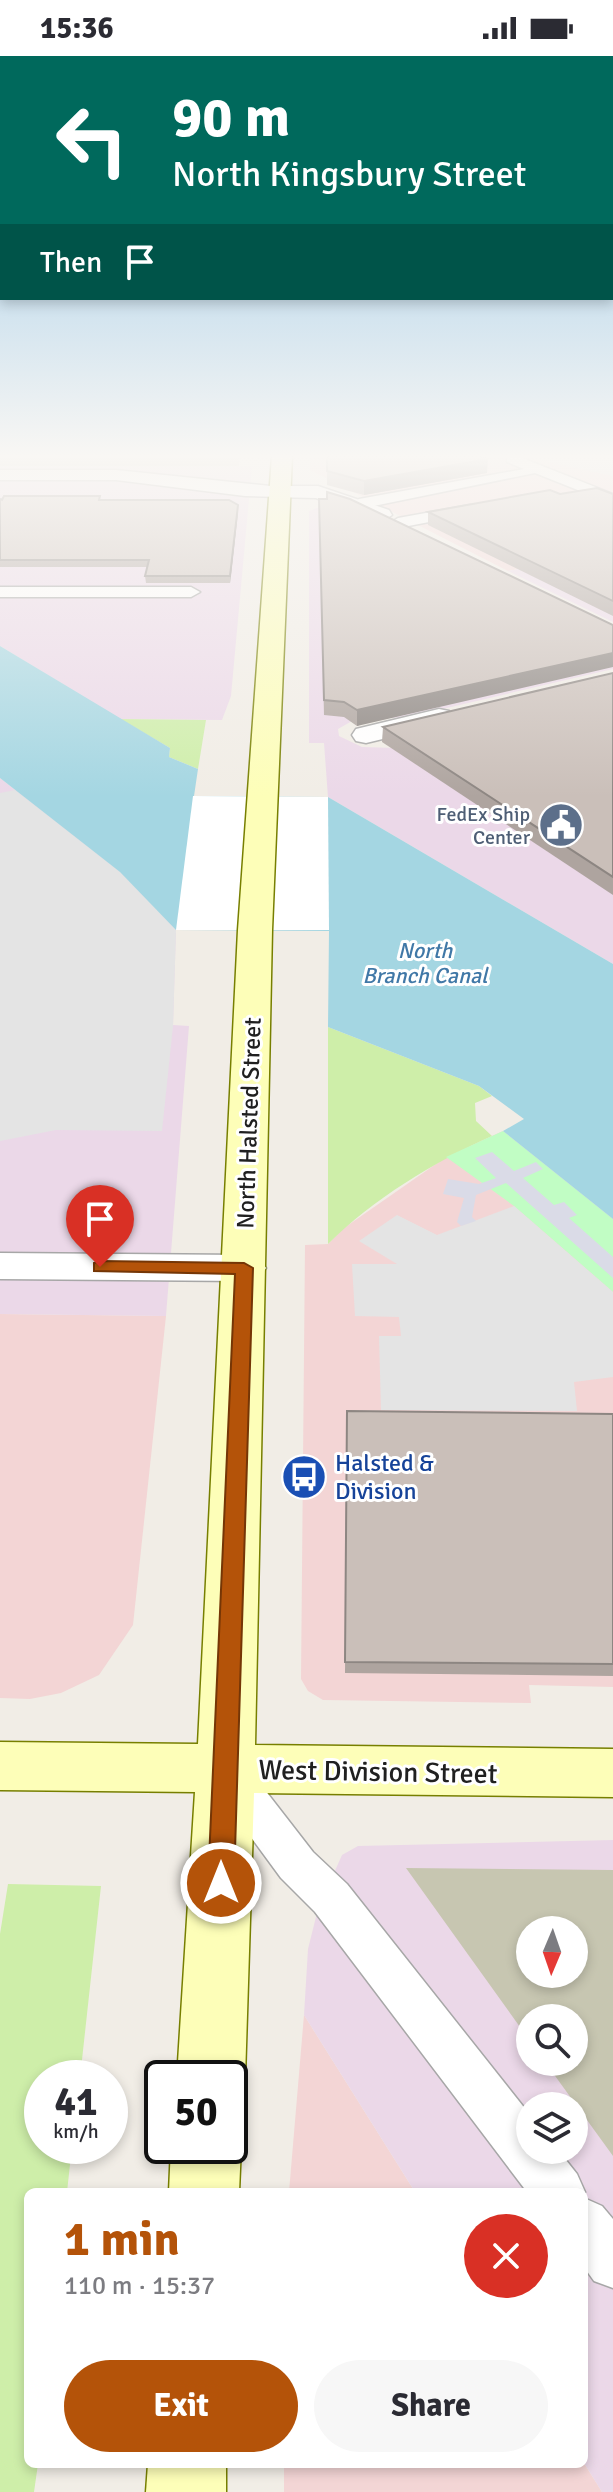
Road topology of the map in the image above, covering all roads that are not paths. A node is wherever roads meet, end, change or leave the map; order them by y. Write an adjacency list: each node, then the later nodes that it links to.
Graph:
1 (275, 570): 7 (main road, North Halsted Street)
2 (0, 592): 3 (lane)
3 (191, 592)
4 (459, 713): 5 (street)
5 (366, 735)
6 (0, 1266): 7 (street)
7 (244, 1268): 9 (main road, North Halsted Street)
8 (0, 1766): 9 (main road, West Division Street)
9 (225, 1769): 10 (main road, West Division Street); 11 (main road, North Halsted Street); 14 (lane)
10 (613, 1773)
11 (212, 2060)
12 (205, 2164): 13 (main road)
13 (204, 2188)
14 (556, 2188)
15 (588, 2229): 16 (lane)
16 (613, 2262)
17 (187, 2468): 18 (main road)
18 (186, 2492)

